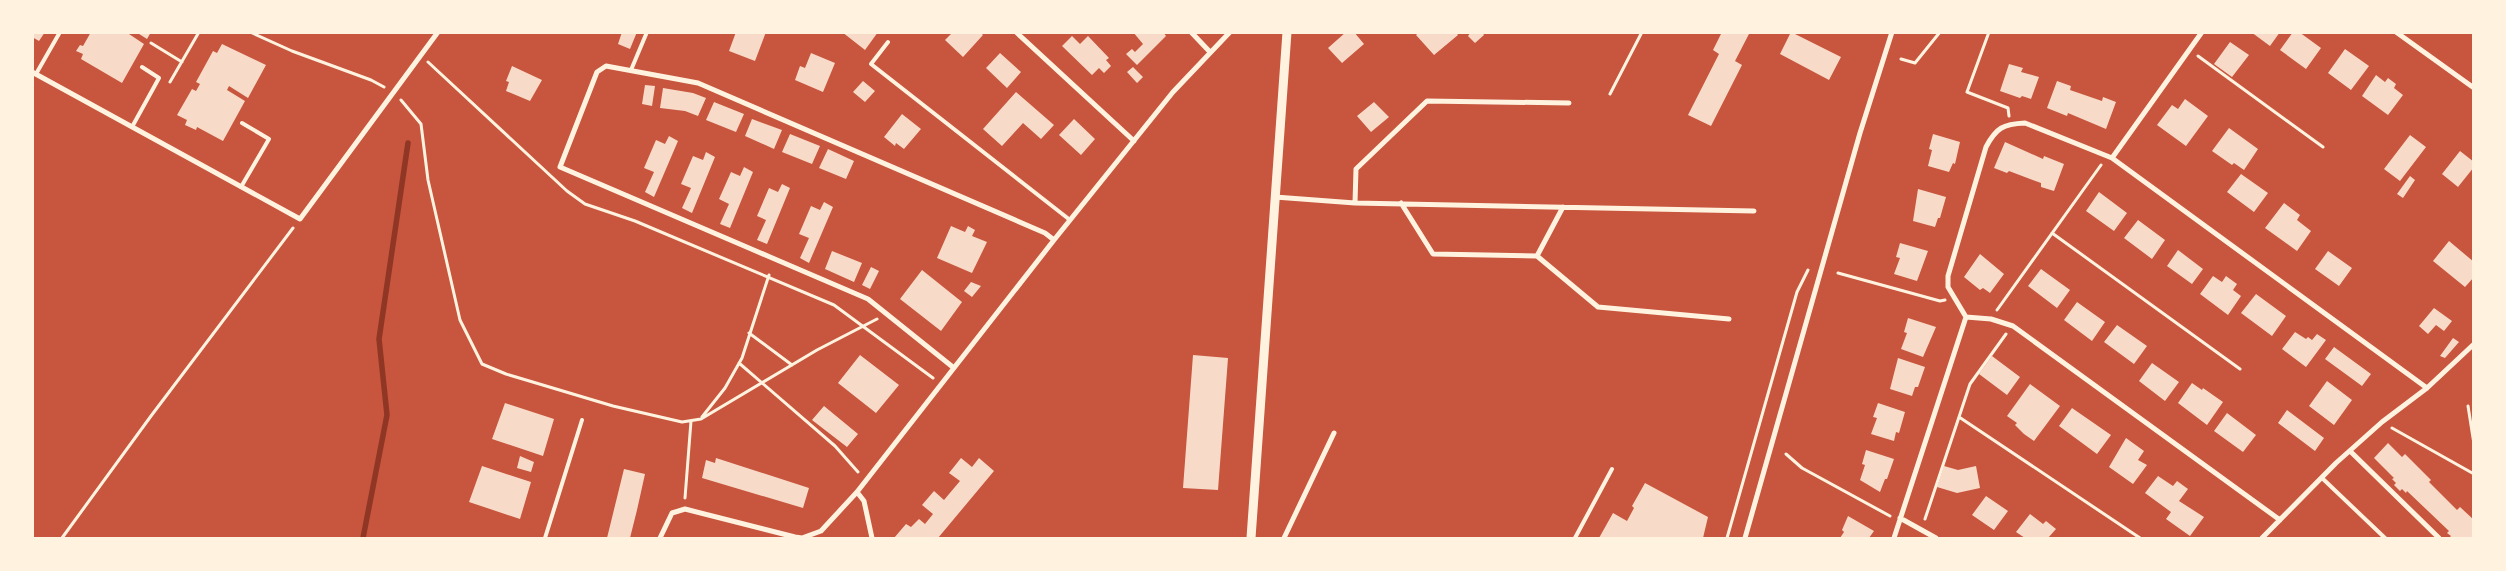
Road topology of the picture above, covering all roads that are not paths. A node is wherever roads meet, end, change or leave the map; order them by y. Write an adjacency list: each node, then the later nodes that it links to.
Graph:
1 (60, 32): 15 (lane)
2 (438, 32): 22 (street)
3 (646, 32): 14 (lane)
4 (1016, 32): 20 (street)
5 (1191, 32): 12 (street)
6 (1230, 32): 12 (street)
7 (1287, 32): 23 (street)
8 (1892, 32): 50 (street)
9 (2202, 32): 21 (street)
10 (2396, 32): 16 (street)
11 (888, 42): 28 (lane)
12 (1210, 52): 20 (street)
13 (142, 68): 19 (lane)
14 (631, 70): 29 (street); 34 (street)
15 (34, 73): 19 (street)
16 (2474, 88)
17 (1569, 103): 24 (street)
18 (242, 123): 22 (lane)
19 (132, 127): 22 (street)
20 (1134, 141): 28 (street)
21 (2112, 158): 31 (street); 35 (street)
22 (241, 187)
23 (1275, 197): 24 (street); 47 (street)
24 (1355, 203): 25 (street)
25 (1401, 203): 26 (street); 30 (street)
26 (1563, 207): 27 (street); 30 (street)
27 (1754, 211)
28 (1070, 220): 29 (street)
29 (1054, 240): 34 (street)
30 (1538, 256): 32 (street)
31 (1966, 317): 42 (street); 43 (street)
32 (1729, 319)
33 (2474, 344): 35 (street)
34 (954, 368): 41 (street)
35 (2427, 388): 38 (street)
36 (582, 420): 44 (lane)
37 (1334, 433): 48 (street)
38 (2350, 451): 40 (street); 55 (street)
39 (1612, 469): 49 (lane)
40 (2322, 478): 43 (street); 54 (lane)
41 (857, 492): 45 (street); 46 (street)
42 (1900, 518): 51 (street); 52 (street)
43 (2280, 520): 53 (street)
44 (545, 538)
45 (660, 538)
46 (872, 538)
47 (1251, 538)
48 (1284, 538)
49 (1575, 538)
50 (1745, 538)
51 (1894, 538)
52 (1936, 538)
53 (2262, 538)
54 (2385, 538)
55 (2439, 538)

